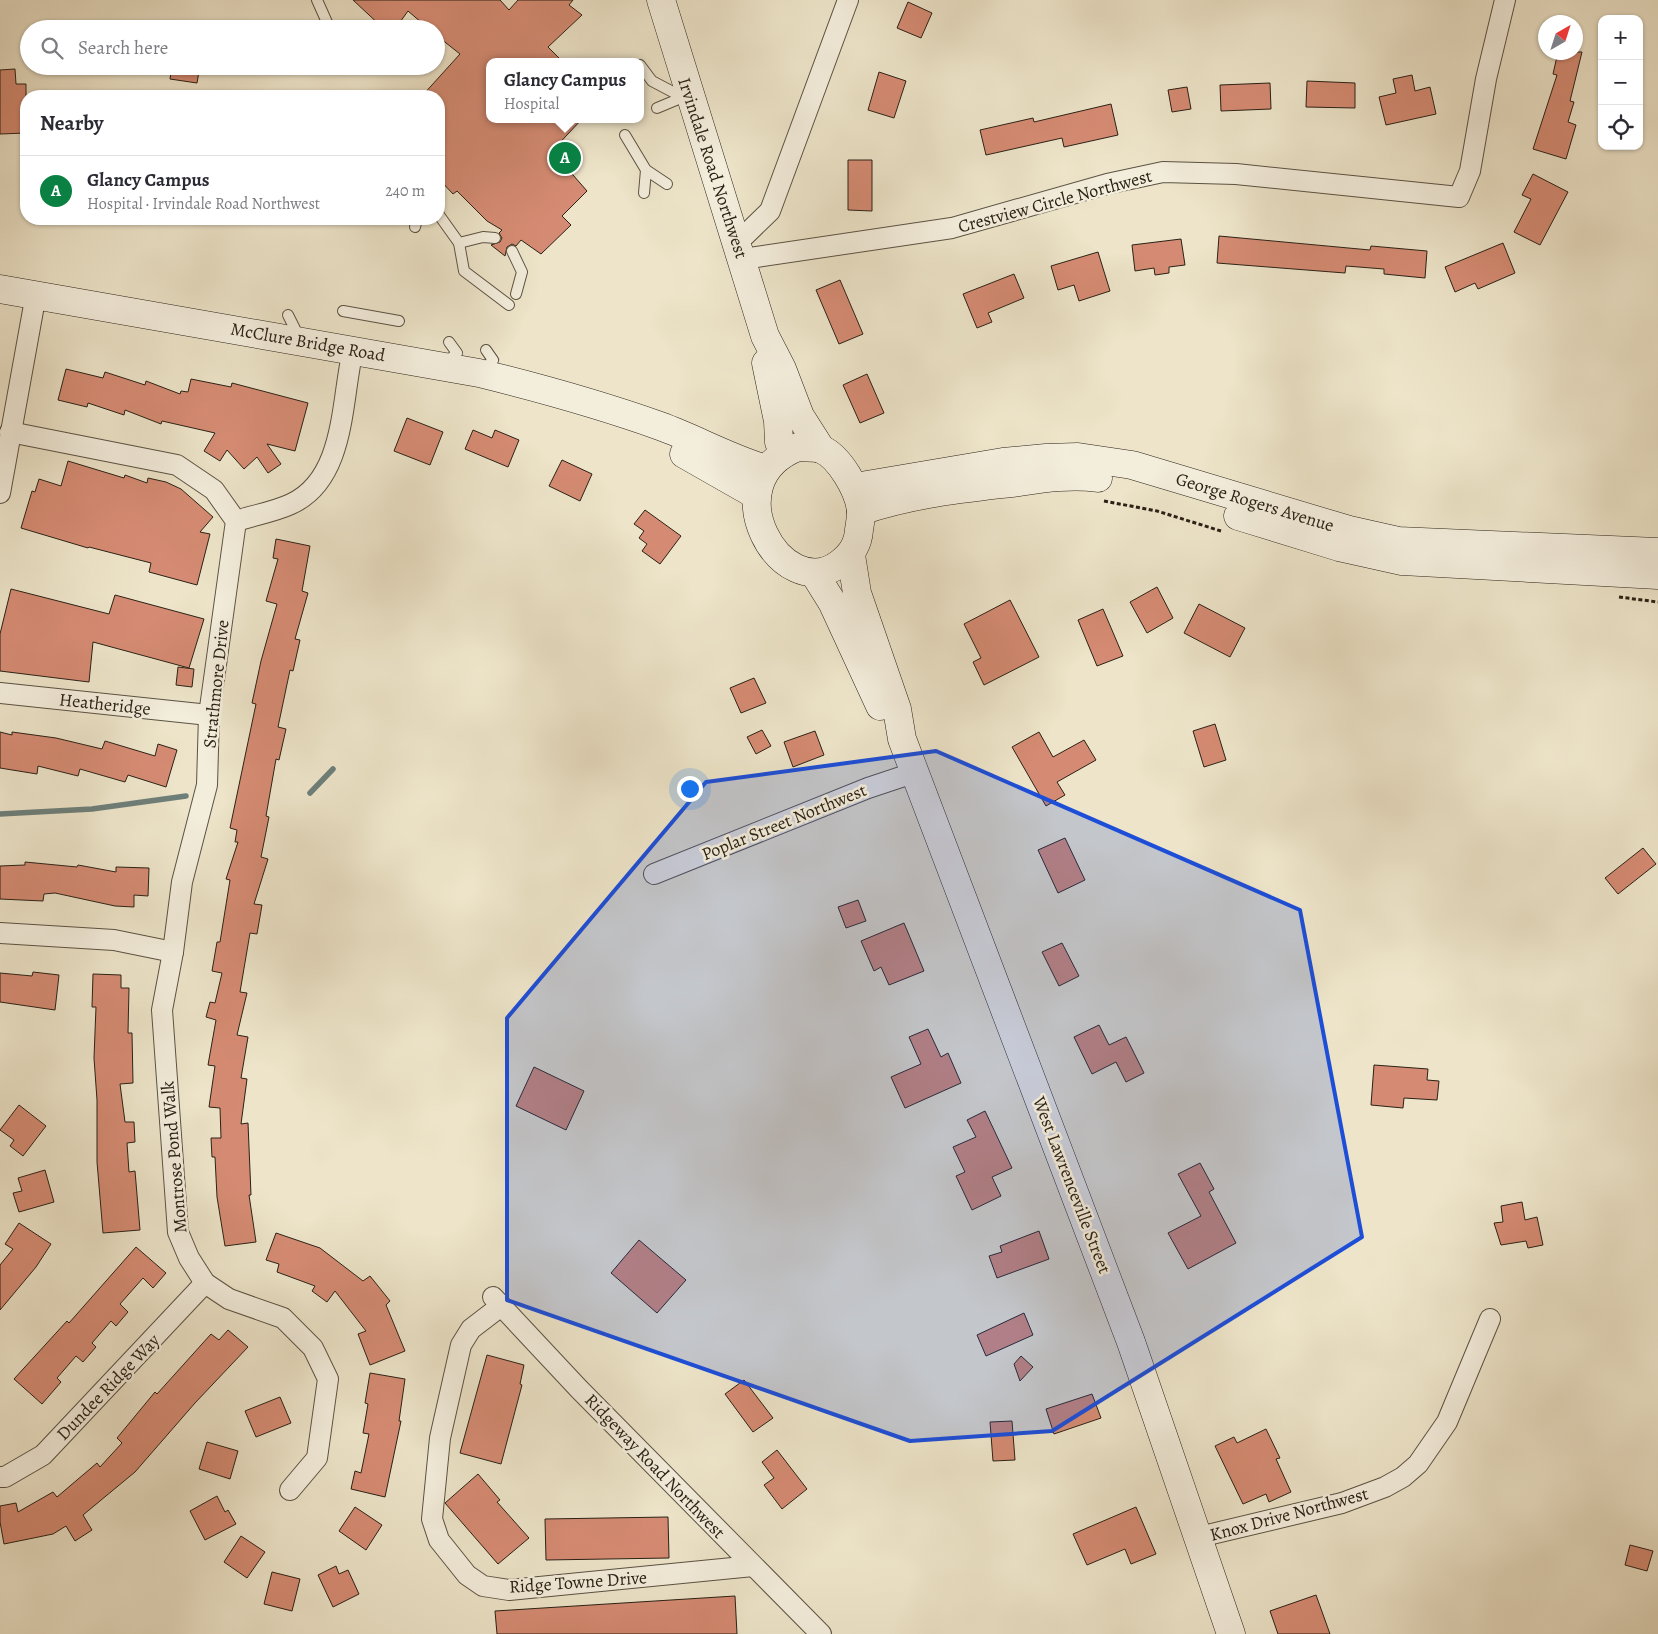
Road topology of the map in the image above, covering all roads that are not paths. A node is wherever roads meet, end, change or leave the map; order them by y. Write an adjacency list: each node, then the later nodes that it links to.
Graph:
1 (316, 0): 5 (lane)
2 (661, 0): 7 (street, Irvindale Road Northwest)
3 (848, 0): 17 (street)
4 (1505, 0): 17 (street, Crestview Circle Northwest)
5 (326, 20)
6 (644, 70): 7 (lane)
7 (686, 99): 8 (lane); 17 (street, Irvindale Road Northwest)
8 (657, 108)
9 (624, 134): 10 (lane)
10 (646, 170): 11 (lane); 12 (lane)
11 (667, 184)
12 (644, 193)
13 (445, 222): 15 (lane)
14 (495, 238): 15 (lane)
15 (459, 243): 21 (lane)
16 (512, 251): 20 (lane)
17 (740, 251): 24 (street, Irvindale Road Northwest)
18 (0, 289): 19 (street, McClure Bridge Road)
19 (36, 294): 25 (street, McClure Bridge Road); 27 (street)
20 (516, 294)
21 (509, 306)
22 (343, 310): 23 (lane)
23 (399, 321)
24 (765, 336): 28 (street, Irvindale Road Northwest); 29 (street, Irvindale Road Northwest)
25 (353, 350): 26 (street, McClure Bridge Road); 33 (street)
26 (612, 411): 29 (street, McClure Bridge Road); 31 (street, McClure Bridge Road)
27 (10, 432): 30 (street); 33 (street)
28 (821, 449): 29 (street); 32 (street)
29 (775, 461): 31 (street)
30 (0, 493)
31 (756, 495): 36 (street)
32 (858, 499): 34 (street, George Rogers Avenue); 35 (street); 37 (street, George Rogers Avenue)
33 (236, 521): 39 (street, Strathmore Drive)
34 (1658, 552)
35 (851, 555): 36 (street); 40 (street, West Lawrenceville Street)
36 (814, 573): 40 (street, West Lawrenceville Street)
37 (1658, 574)
38 (0, 693): 39 (street, Heatheridge)
39 (209, 715): 44 (street, Strathmore Drive)
40 (902, 739): 41 (street, West Lawrenceville Street)
41 (916, 772): 42 (street, Poplar Street Northwest); 50 (street, West Lawrenceville Street)
42 (654, 874)
43 (0, 933): 44 (street)
44 (173, 952): 45 (street, Montrose Pond Walk)
45 (205, 1283): 48 (street, Dundee Ridge Way); 49 (street, Montrose Pond Walk)
46 (496, 1301): 51 (street, Ridgeway Road Northwest); 51 (street, Ridge Towne Drive)
47 (1490, 1319): 50 (street, Knox Drive Northwest)
48 (0, 1477)
49 (290, 1490)
50 (1199, 1537): 53 (street, West Lawrenceville Street)
51 (753, 1566): 52 (street, Ridgeway Road Northwest)
52 (821, 1634)
53 (1231, 1634)

